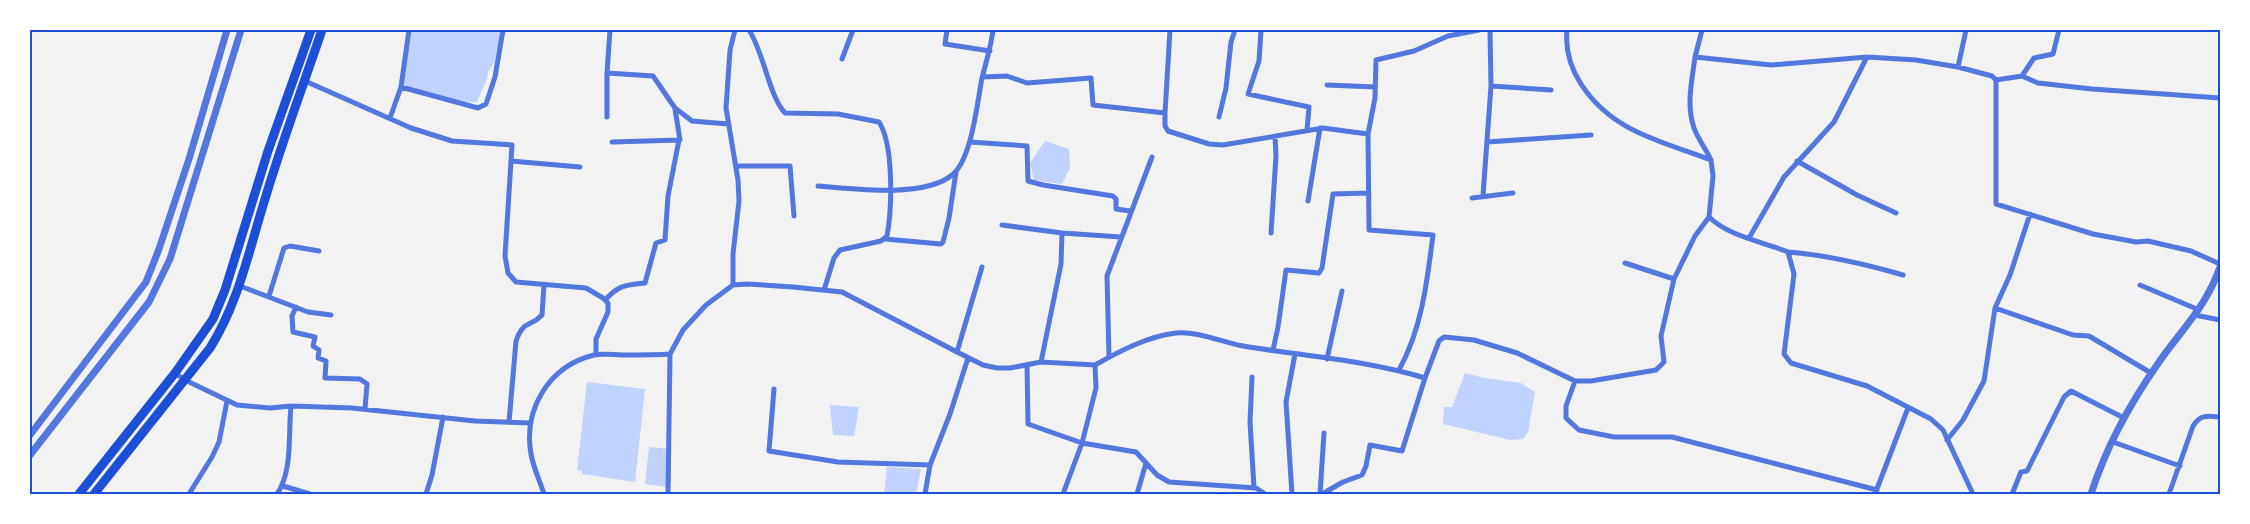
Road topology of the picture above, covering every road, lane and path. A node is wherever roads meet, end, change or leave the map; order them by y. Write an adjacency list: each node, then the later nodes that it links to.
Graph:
1 (228, 30): 127 (street)
2 (241, 30): 131 (street)
3 (311, 30): 110 (main road)
4 (322, 30): 31 (main road)
5 (409, 30): 35 (street)
6 (503, 30): 35 (street)
7 (610, 30): 27 (street)
8 (735, 30): 43 (street)
9 (749, 30): 61 (street)
10 (854, 30): 25 (street)
11 (947, 30): 22 (street)
12 (993, 30): 22 (street)
13 (1170, 30): 39 (street)
14 (1234, 30): 42 (street)
15 (1261, 30): 45 (street)
16 (1479, 30): 34 (street)
17 (1490, 30): 33 (street)
18 (1567, 30): 54 (street)
19 (1702, 30): 24 (street)
20 (1966, 30): 26 (street)
21 (2059, 30): 28 (street)
22 (990, 51): 29 (street)
23 (1867, 56): 24 (street); 26 (street); 56 (street)
24 (1695, 57): 54 (street)
25 (842, 59)
26 (1958, 67): 30 (street)
27 (607, 73): 38 (street); 41 (street)
28 (2022, 76): 30 (street); 37 (street)
29 (982, 77): 39 (street); 51 (street)
30 (1996, 80): 69 (street)
31 (305, 81): 40 (street); 88 (main road)
32 (1327, 85): 34 (street)
33 (1491, 86): 36 (street); 52 (street)
34 (1375, 87): 46 (street)
35 (401, 88): 40 (street)
36 (1551, 90)
37 (2220, 98)
38 (675, 108): 43 (street); 49 (street)
39 (1165, 113): 48 (street)
40 (390, 118): 55 (street)
41 (607, 118)
42 (1219, 118)
43 (728, 124): 57 (street)
44 (1320, 128): 45 (street); 46 (street); 66 (street)
45 (1308, 130): 48 (street)
46 (1368, 134): 62 (street)
47 (1591, 135): 52 (street)
48 (1275, 136): 74 (street)
49 (678, 140): 50 (street); 92 (street)
50 (612, 142)
51 (970, 142): 59 (street); 67 (street)
52 (1487, 142): 64 (street)
53 (1152, 157): 67 (street)
54 (1711, 160): 71 (street)
55 (511, 161): 58 (street); 85 (street)
56 (1797, 161): 68 (street); 76 (street)
57 (736, 166): 70 (street); 86 (street)
58 (580, 167)
59 (956, 172): 61 (street); 77 (street)
60 (818, 186): 61 (street)
61 (891, 191): 77 (street)
62 (1369, 193): 98 (street); 109 (street)
63 (1513, 193): 64 (street)
64 (1483, 195): 65 (street)
65 (1472, 198)
66 (1308, 201)
67 (1130, 211): 75 (street)
68 (1896, 213)
69 (2030, 214): 81 (street); 94 (street)
70 (794, 216)
71 (1709, 217): 76 (street); 84 (street)
72 (1002, 225): 73 (street)
73 (1062, 233): 75 (street); 106 (street)
74 (1270, 233)
75 (1121, 237): 103 (street)
76 (1749, 238): 79 (street)
77 (885, 239): 89 (street)
78 (319, 251): 91 (street)
79 (1788, 252): 83 (street); 119 (street)
80 (1625, 263): 84 (street)
81 (2220, 265): 95 (street)
82 (982, 267): 99 (street)
83 (1903, 276)
84 (1674, 278): 115 (street)
85 (544, 285): 92 (street); 124 (street)
86 (733, 285): 89 (street); 101 (street)
87 (2140, 285): 95 (street)
88 (240, 286): 91 (street); 114 (main road)
89 (824, 290): 99 (street)
90 (1342, 291): 105 (street)
91 (268, 296): 93 (street)
92 (606, 300): 100 (street)
93 (296, 307): 96 (street); 120 (street)
94 (1995, 308): 111 (street); 128 (street)
95 (2197, 312): 97 (street); 111 (street)
96 (331, 315)
97 (2220, 320)
98 (1273, 350): 102 (street); 103 (street)
99 (957, 352): 104 (street)
100 (596, 354): 101 (street); 125 (street)
101 (670, 354): 145 (street)
102 (1295, 354): 105 (street); 150 (street)
103 (1109, 357): 108 (street)
104 (968, 358): 107 (street); 133 (street)
105 (1326, 359): 109 (street)
106 (1041, 362): 107 (street); 108 (street)
107 (1027, 365): 130 (street)
108 (1095, 365): 130 (street)
109 (1399, 370): 113 (street)
110 (175, 373): 114 (street); 138 (main road)
111 (2151, 373): 123 (street)
112 (1252, 377): 136 (street)
113 (1425, 378): 115 (street); 151 (street)
114 (185, 380): 117 (street); 139 (main road)
115 (1575, 381): 137 (street)
116 (774, 389): 133 (street)
117 (227, 401): 118 (street); 140 (street)
118 (291, 406): 120 (street); 135 (street)
119 (1908, 408): 128 (street); 137 (street)
120 (365, 409): 121 (street)
121 (442, 417): 124 (street); 143 (street)
122 (2220, 417): 134 (street)
123 (2124, 418): 129 (street); 153 (street)
124 (509, 422): 125 (street)
125 (531, 423): 144 (street)
126 (1324, 433): 151 (street)
127 (30, 435)
128 (1947, 440): 152 (street)
129 (2113, 442): 134 (street); 154 (street)
130 (1082, 443): 132 (street); 147 (street)
131 (30, 455)
132 (1146, 463): 136 (street); 148 (street)
133 (930, 465): 146 (street)
134 (2180, 466): 155 (street)
135 (283, 486): 141 (street); 142 (street)
136 (1254, 488): 149 (street)
137 (1876, 492)
138 (79, 494)
139 (94, 494)
140 (189, 494)
141 (277, 494)
142 (310, 494)
143 (426, 494)
144 (544, 494)
145 (668, 494)
146 (925, 494)
147 (1063, 494)
148 (1137, 494)
149 (1265, 494)
150 (1292, 494)
151 (1321, 494)
152 (1973, 494)
153 (2012, 494)
154 (2091, 494)
155 (2169, 494)

